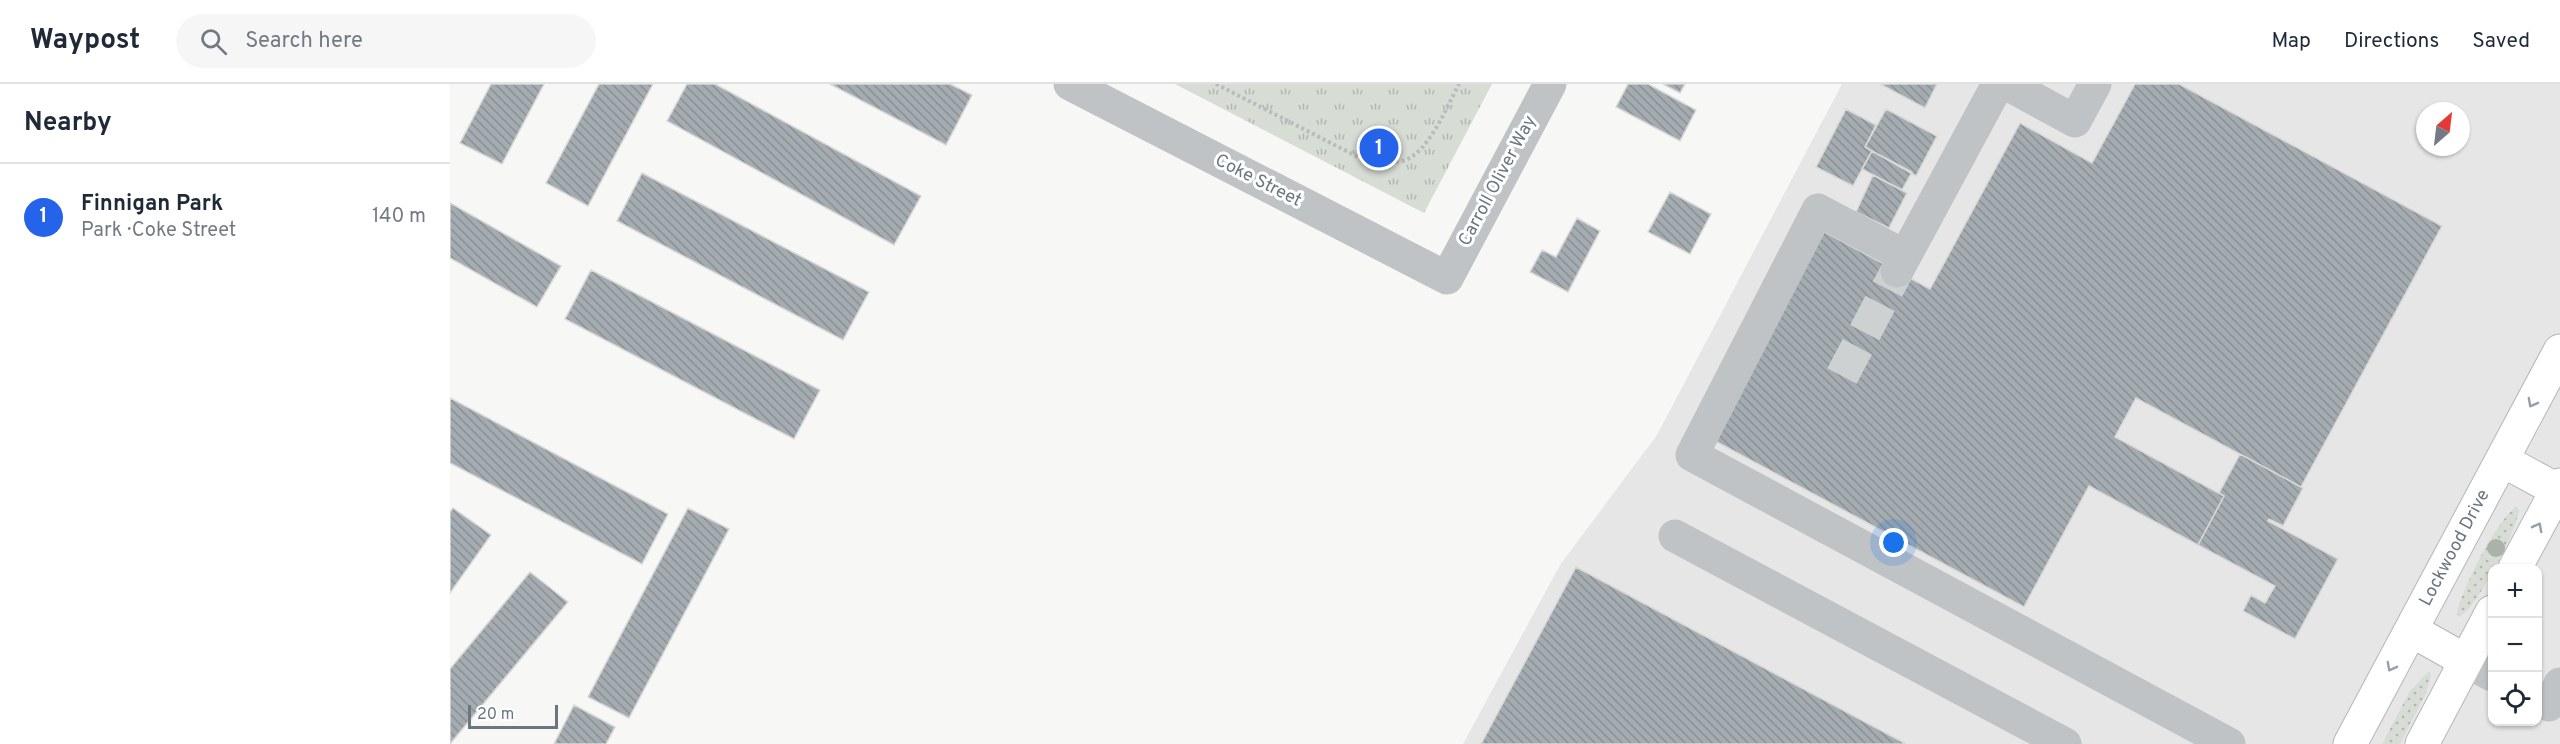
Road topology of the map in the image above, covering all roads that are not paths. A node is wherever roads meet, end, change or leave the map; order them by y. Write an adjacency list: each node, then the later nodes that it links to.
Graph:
1 (1070, 84): 6 (street, Coke Street)
2 (1550, 84): 6 (street, Carroll Oliver Way)
3 (1998, 84): 19 (street)
4 (2007, 84): 5 (street)
5 (2095, 84)
6 (1447, 278)
7 (2560, 351): 8 (main road, Lockwood Drive, one-way to 8)
8 (2502, 460): 9 (main road); 13 (main road, Lockwood Drive)
9 (2559, 487): 11 (main road, one-way to 9)
10 (1675, 536): 17 (street)
11 (2517, 564)
12 (2492, 618): 14 (main road)
13 (2411, 630): 14 (main road); 20 (main road, Lockwood Drive, one-way to 20)
14 (2479, 668): 21 (main road)
15 (2560, 684): 16 (street)
16 (2542, 701)
17 (2027, 735): 18 (street)
18 (2065, 744)
19 (2229, 744)
20 (2350, 744)
21 (2422, 744)

